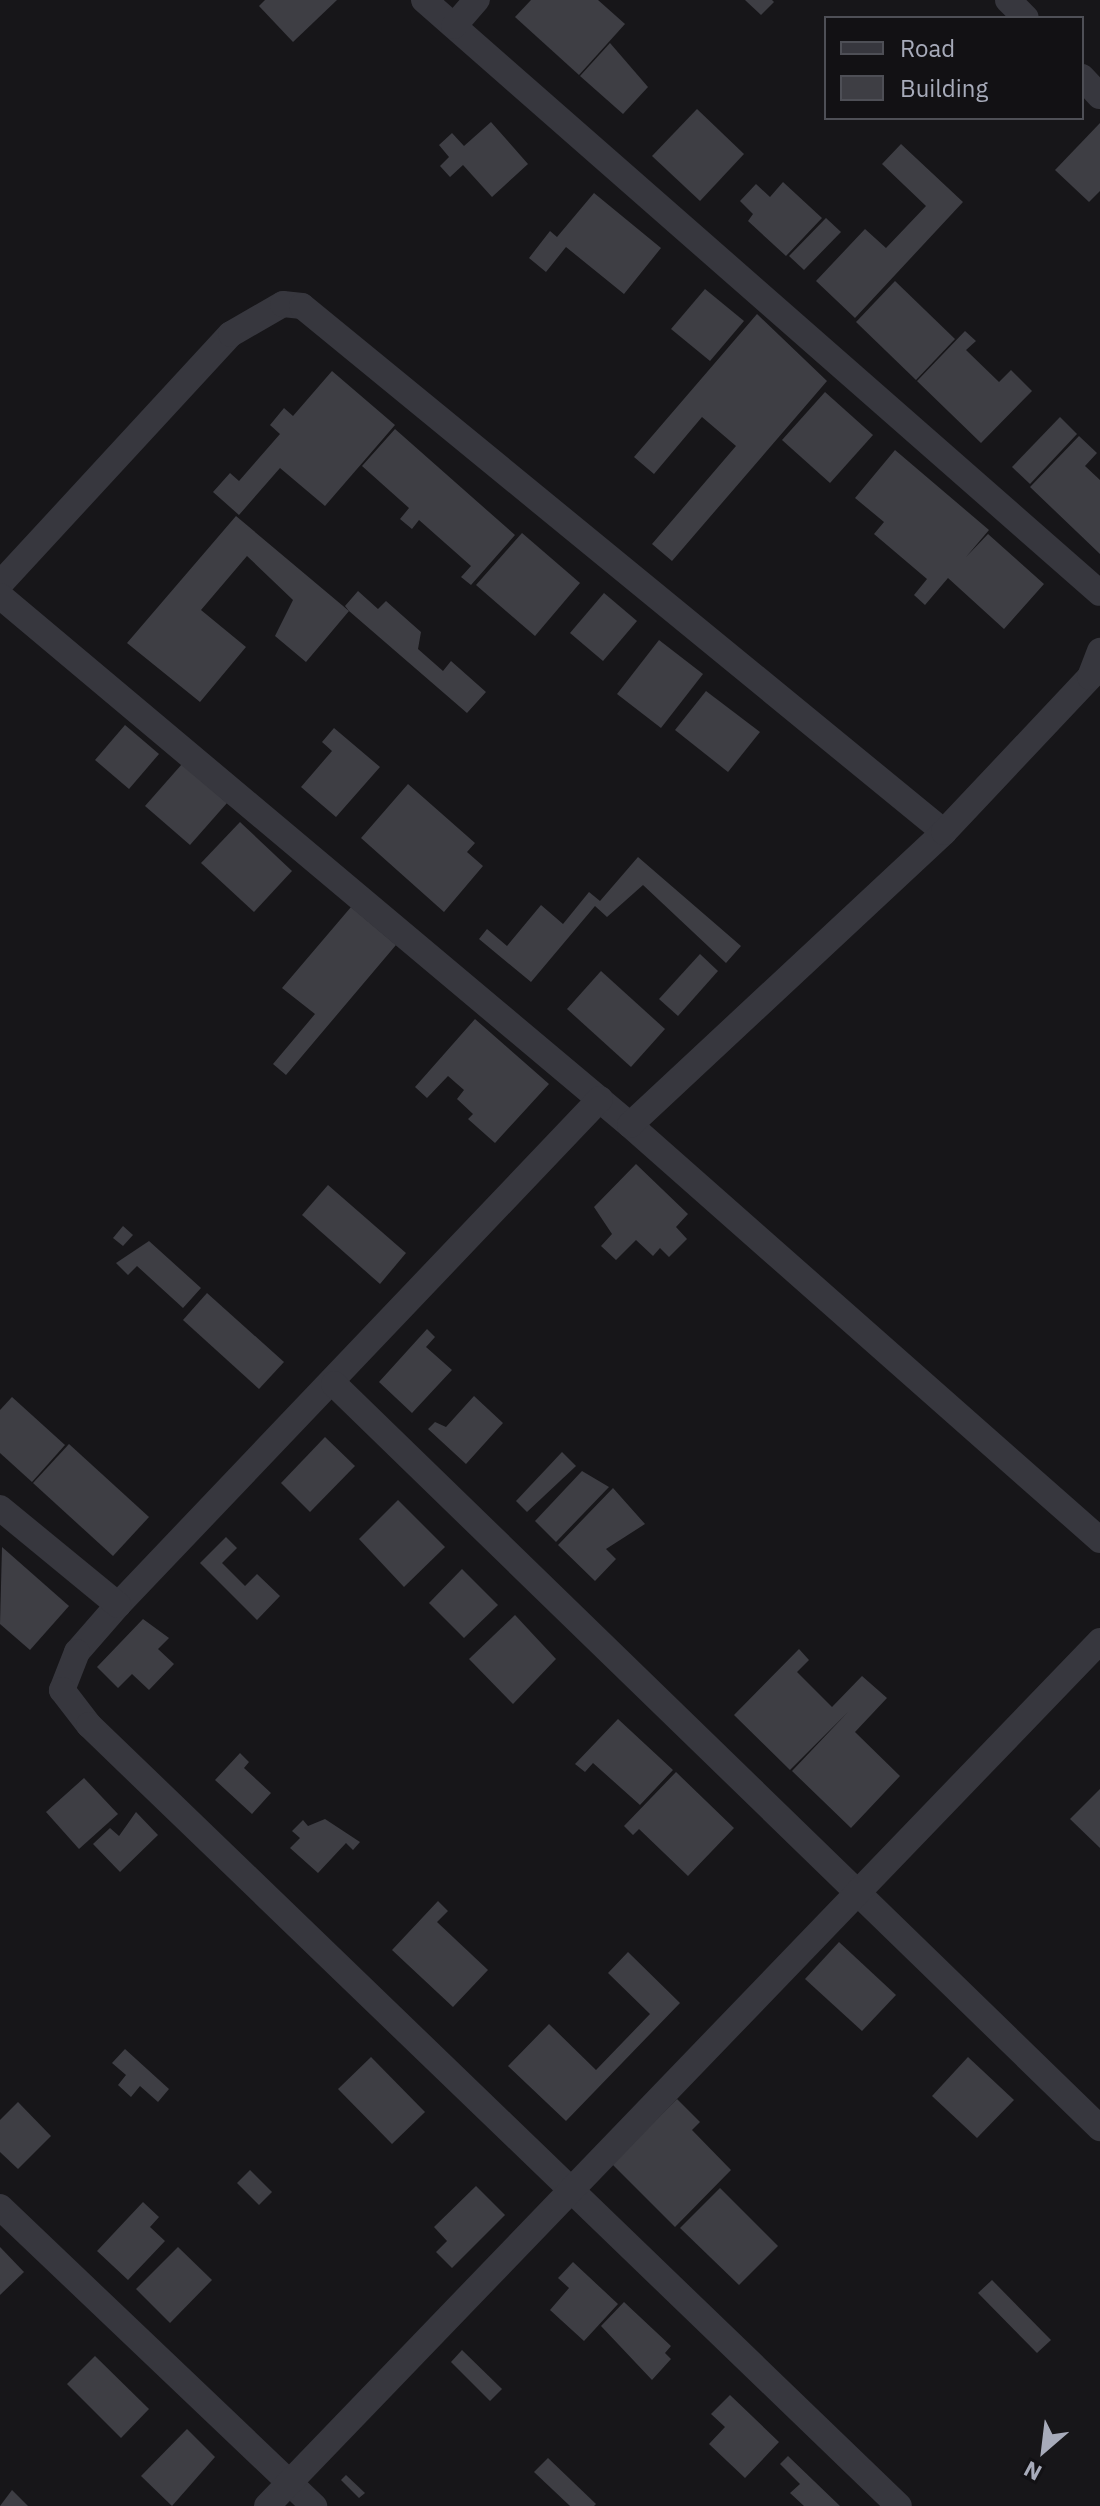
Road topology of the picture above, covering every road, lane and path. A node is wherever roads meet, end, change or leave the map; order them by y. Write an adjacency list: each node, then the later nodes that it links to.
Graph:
1 (424, 0): 5 (street)
2 (477, 0): 5 (street)
3 (1008, 0): 4 (street)
4 (1024, 16)
5 (454, 26): 9 (street)
6 (1084, 79): 7 (street)
7 (1100, 96)
8 (0, 584): 12 (street)
9 (1100, 593)
10 (0, 596): 13 (street)
11 (1100, 651): 12 (street)
12 (944, 832): 14 (street)
13 (600, 1099): 14 (street); 15 (street)
14 (630, 1125): 17 (street)
15 (334, 1384): 18 (street); 20 (street)
16 (0, 1508): 18 (street)
17 (1100, 1540)
18 (118, 1605): 22 (street)
19 (1100, 1641): 20 (street)
20 (860, 1892): 21 (street); 22 (street)
21 (1100, 2128)
22 (575, 2190): 24 (street); 27 (street)
23 (0, 2207): 24 (street)
24 (289, 2482): 25 (street); 26 (street)
25 (267, 2506)
26 (314, 2506)
27 (899, 2506)

